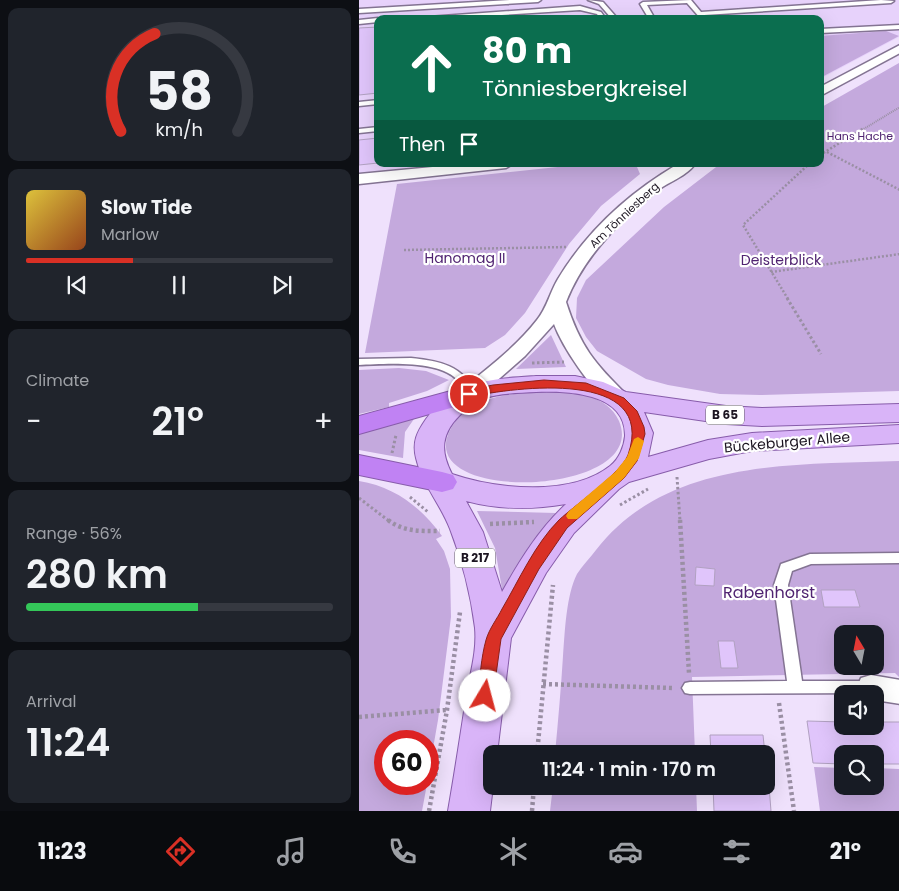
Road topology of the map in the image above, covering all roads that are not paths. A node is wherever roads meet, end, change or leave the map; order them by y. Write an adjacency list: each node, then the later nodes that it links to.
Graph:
1 (538, 0): 5 (lane)
2 (591, 0): 8 (lane)
3 (889, 0): 11 (lane)
4 (642, 2): 9 (lane); 10 (lane)
5 (359, 11)
6 (469, 15): 7 (lane)
7 (600, 15)
8 (612, 15)
9 (650, 15)
10 (701, 15)
11 (715, 15)
12 (374, 20): 14 (lane)
13 (899, 20): 15 (lane)
14 (359, 22)
15 (824, 25)
16 (899, 27): 17 (lane)
17 (824, 31)
18 (899, 48): 19 (street)
19 (824, 90)
20 (374, 102): 21 (lane)
21 (359, 104)
22 (374, 129): 23 (lane)
23 (359, 131)
24 (478, 167): 26 (street)
25 (674, 167): 27 (street, Am Tönniesberg)
26 (359, 180)
27 (557, 302): 29 (street, Am Tönniesberg); 30 (street)
28 (359, 362): 29 (lane)
29 (469, 394): 30 (main road, B 65); 32 (highway, B 65); 36 (main road, B 65)
30 (620, 400): 31 (main road, Bückeburger Allee / B 65); 35 (main road)
31 (899, 413)
32 (359, 424)
33 (899, 434): 35 (main road, Bückeburger Allee / B 65)
34 (359, 465): 36 (highway, B 65)
35 (616, 477): 36 (main road, B 65); 38 (main road, B 217)
36 (442, 482): 38 (main road, B 217)
37 (899, 558): 39 (lane)
38 (493, 638): 44 (main road, B 217)
39 (795, 687): 40 (lane); 41 (lane)
40 (834, 687)
41 (690, 688)
42 (884, 689): 43 (street)
43 (899, 692)
44 (469, 811)

